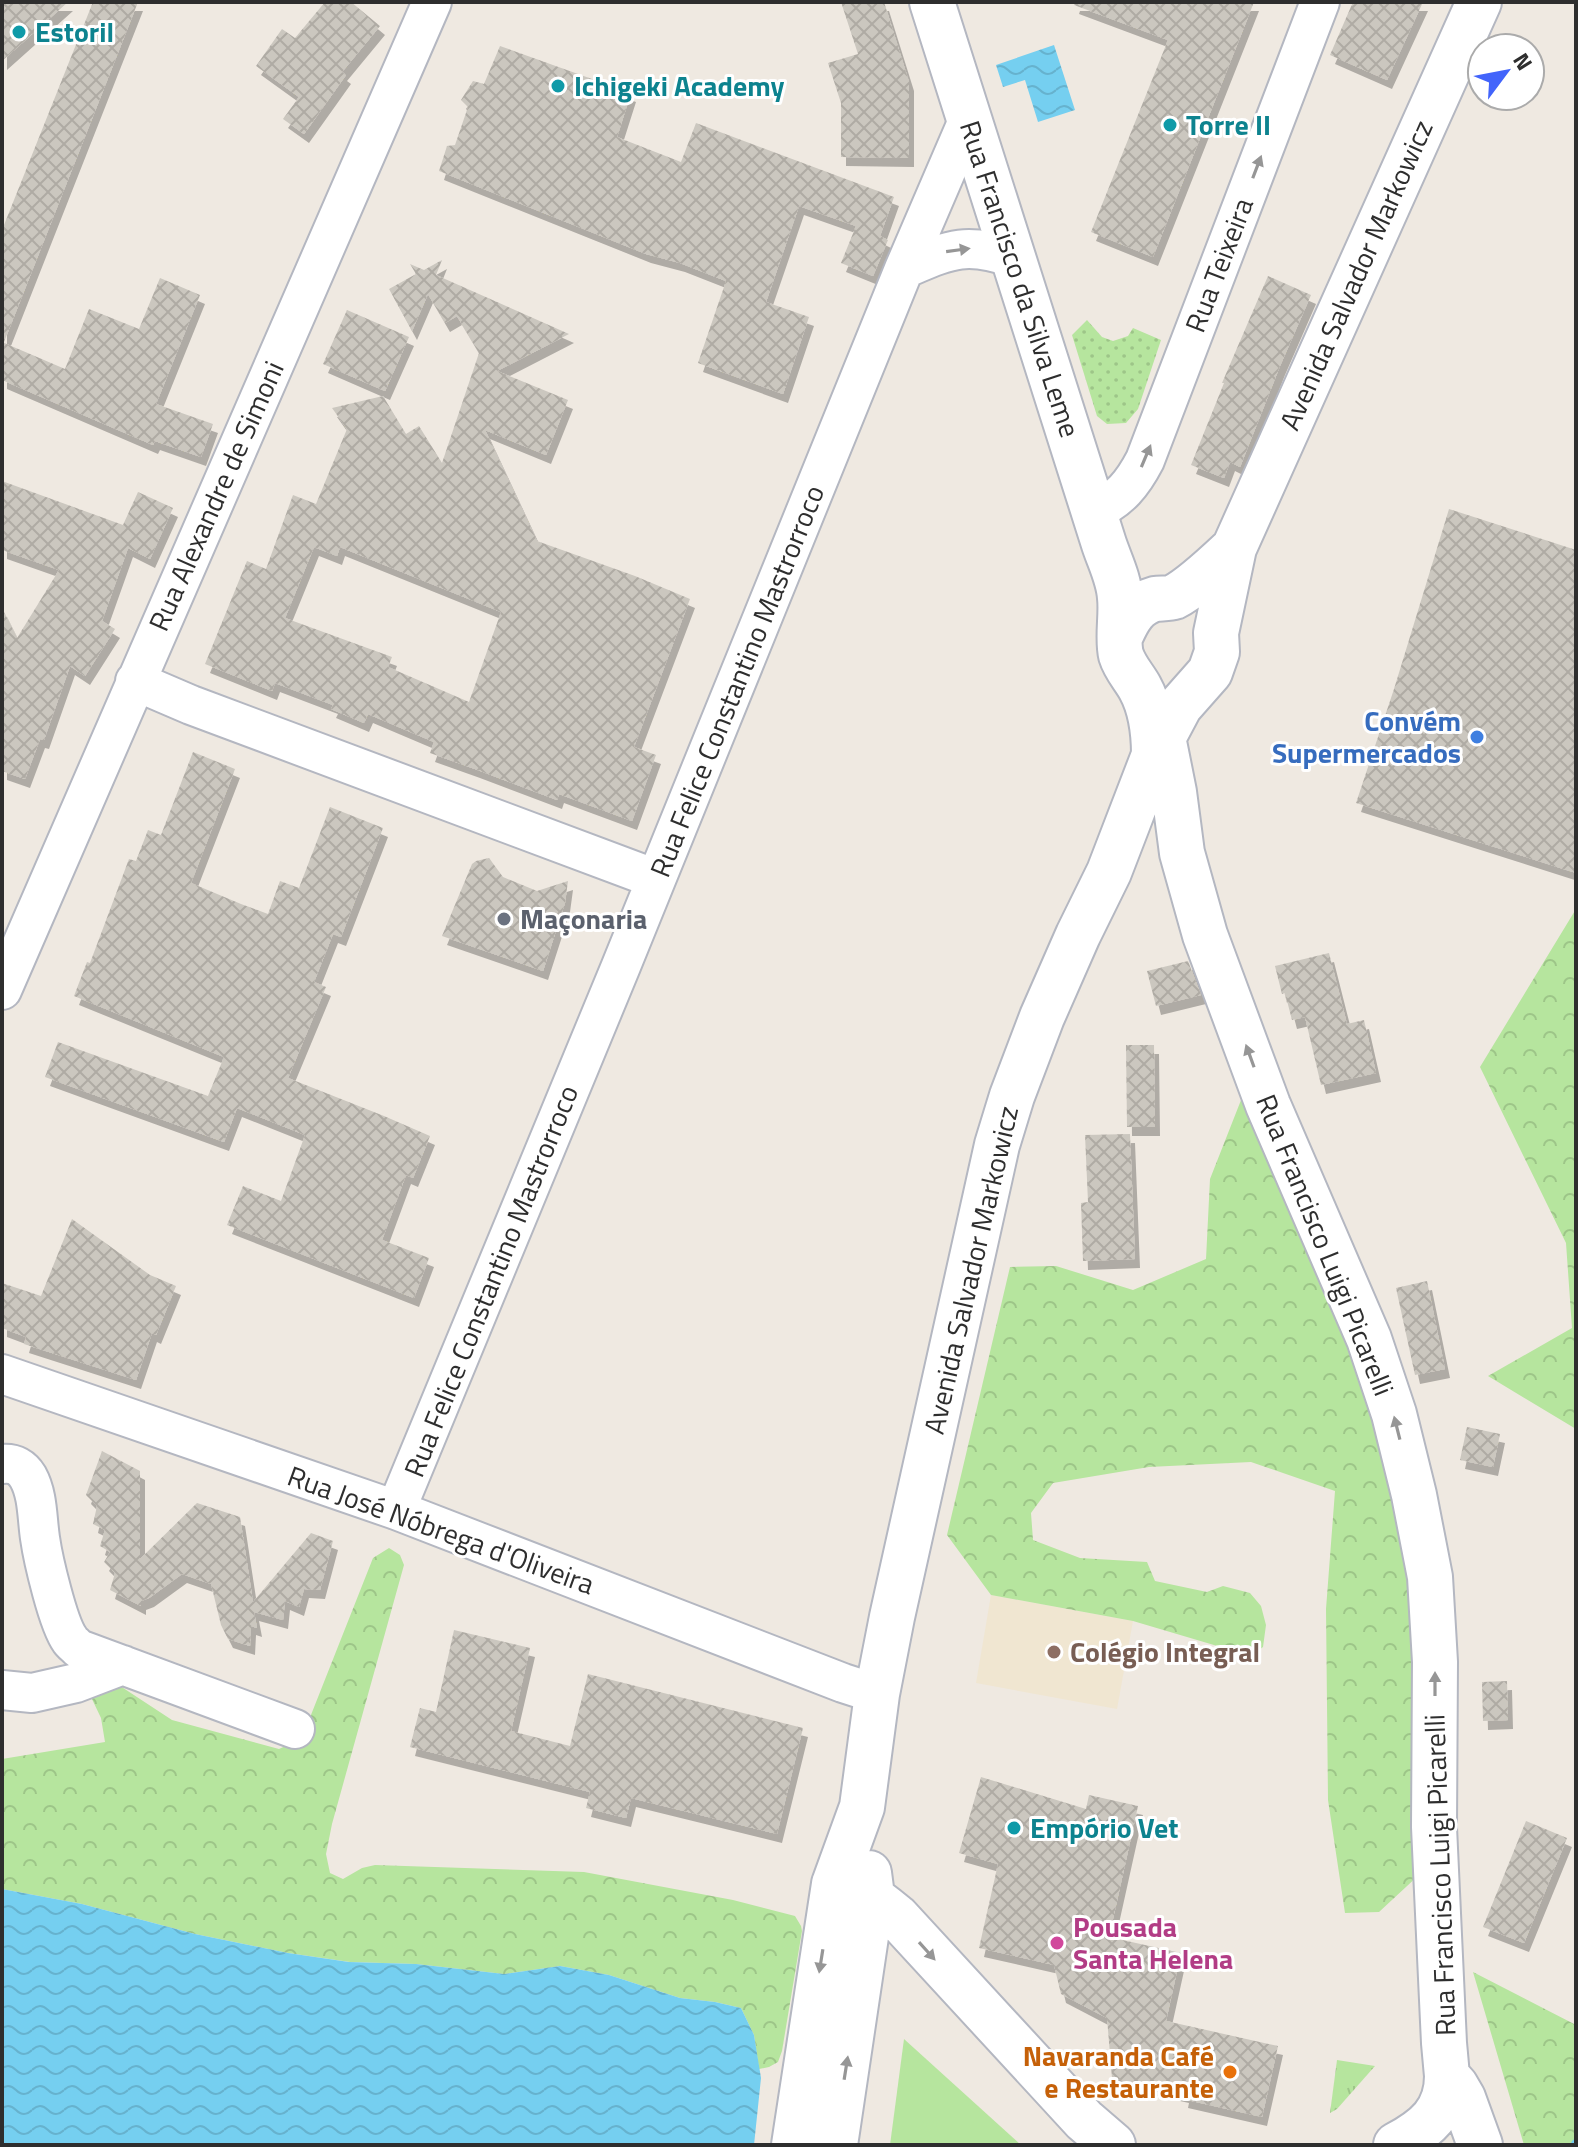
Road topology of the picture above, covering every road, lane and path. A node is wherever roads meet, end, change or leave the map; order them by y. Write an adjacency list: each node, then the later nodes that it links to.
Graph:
1 (432, 2): 14 (street, Rua Alexandre de Simoni)
2 (932, 2): 5 (street, Rua Francisco da Silva Leme)
3 (1320, 2): 8 (street, Rua Teixeira, one-way to 3)
4 (1479, 2): 9 (street, Avenida Salvador Markowicz)
5 (969, 118): 6 (street, Rua Francisco da Silva Leme); 7 (street, Rua Felice Constantino Mastrorroco)
6 (1013, 258): 7 (street, one-way to 6); 8 (street, Rua Francisco da Silva Leme)
7 (904, 269): 20 (street, Rua Felice Constantino Mastrorroco)
8 (1094, 511): 10 (street, Rua Francisco da Silva Leme)
9 (1234, 548): 11 (street); 12 (street)
10 (1109, 557): 11 (street); 13 (street, Rua Francisco da Silva Leme)
11 (1172, 598): 12 (street); 13 (street)
12 (1216, 633): 16 (street)
13 (1121, 635): 15 (street)
14 (135, 681): 20 (street); 21 (street, Rua Alexandre de Simoni)
15 (1139, 685): 16 (street); 17 (street, Rua Francisco Luigi Picarelli)
16 (1193, 690): 17 (street, Avenida Salvador Markowicz)
17 (1158, 746): 18 (street, Avenida Salvador Markowicz); 19 (street, Rua Francisco Luigi Picarelli)
18 (1118, 849): 19 (street); 27 (street, Avenida Salvador Markowicz)
19 (1182, 853): 30 (street, Rua Francisco Luigi Picarelli, one-way to 19)
20 (656, 879): 24 (street, Rua Felice Constantino Mastrorroco)
21 (2, 990)
22 (2, 1374): 24 (street, Rua José Nóbrega d'Oliveira)
23 (2, 1464): 25 (street)
24 (396, 1510): 27 (street, Rua José Nóbrega d'Oliveira)
25 (123, 1665): 26 (street); 28 (street)
26 (2, 1690)
27 (877, 1694): 29 (street, Avenida Salvador Markowicz)
28 (295, 1729)
29 (853, 1890): 31 (street, Avenida Salvador Markowicz, one-way to 31); 32 (street, Avenida Salvador Markowicz, one-way to 29); 33 (street, one-way to 33)
30 (1447, 2076): 34 (street, Rua Francisco Luigi Picarelli); 35 (street, Rua Francisco Luigi Picarelli)
31 (794, 2145)
32 (835, 2145)
33 (1113, 2145)
34 (1396, 2145)
35 (1480, 2145)

